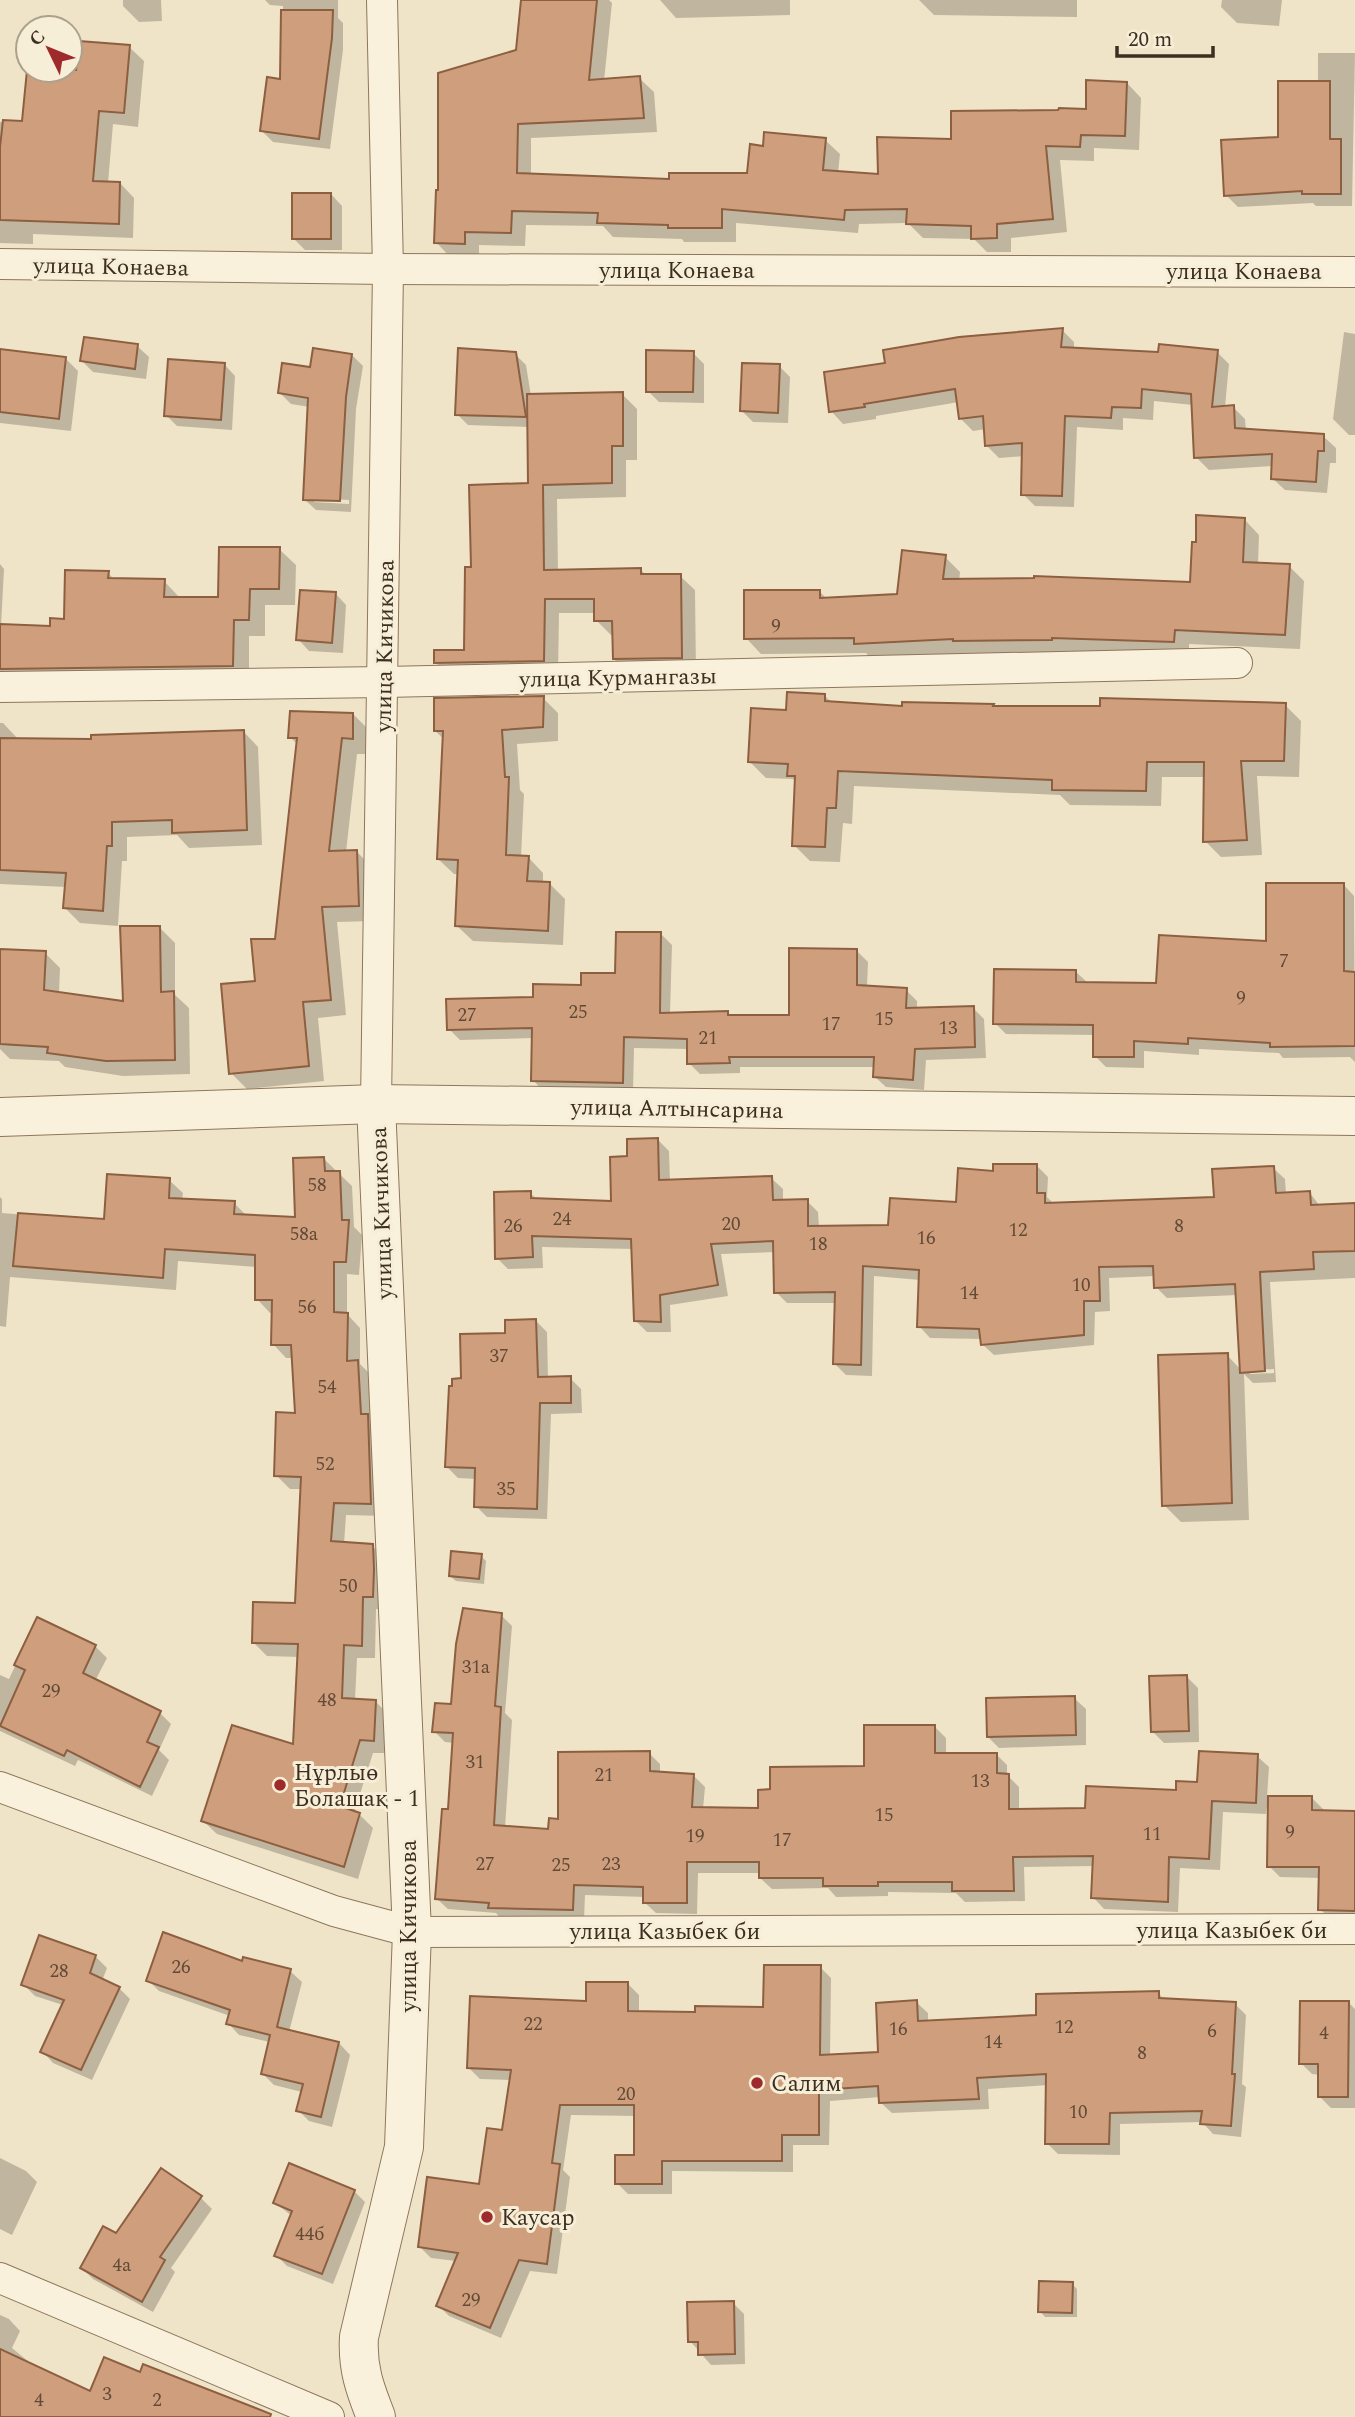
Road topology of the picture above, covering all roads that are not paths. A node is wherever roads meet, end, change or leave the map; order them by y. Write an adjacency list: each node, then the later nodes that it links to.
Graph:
1 (382, 0): 3 (street, улица Кичикова)
2 (0, 264): 3 (street, улица Конаева)
3 (388, 269): 4 (street, улица Конаева); 6 (street, улица Кичикова)
4 (1355, 272)
5 (1237, 663): 6 (street, улица Курмангазы)
6 (384, 682): 7 (street, улица Курмангазы); 8 (street, улица Кичикова)
7 (0, 687)
8 (376, 1104): 9 (street, улица Алтынсарина); 10 (street, улица Алтынсарина); 13 (street, улица Кичикова)
9 (1355, 1116)
10 (0, 1117)
11 (0, 1787): 13 (street, улица Казыбек би)
12 (1355, 1930): 13 (street, улица Казыбек би)
13 (412, 1932): 16 (street, улица Кичикова)
14 (0, 2278): 15 (street)
15 (329, 2417)
16 (376, 2417)

